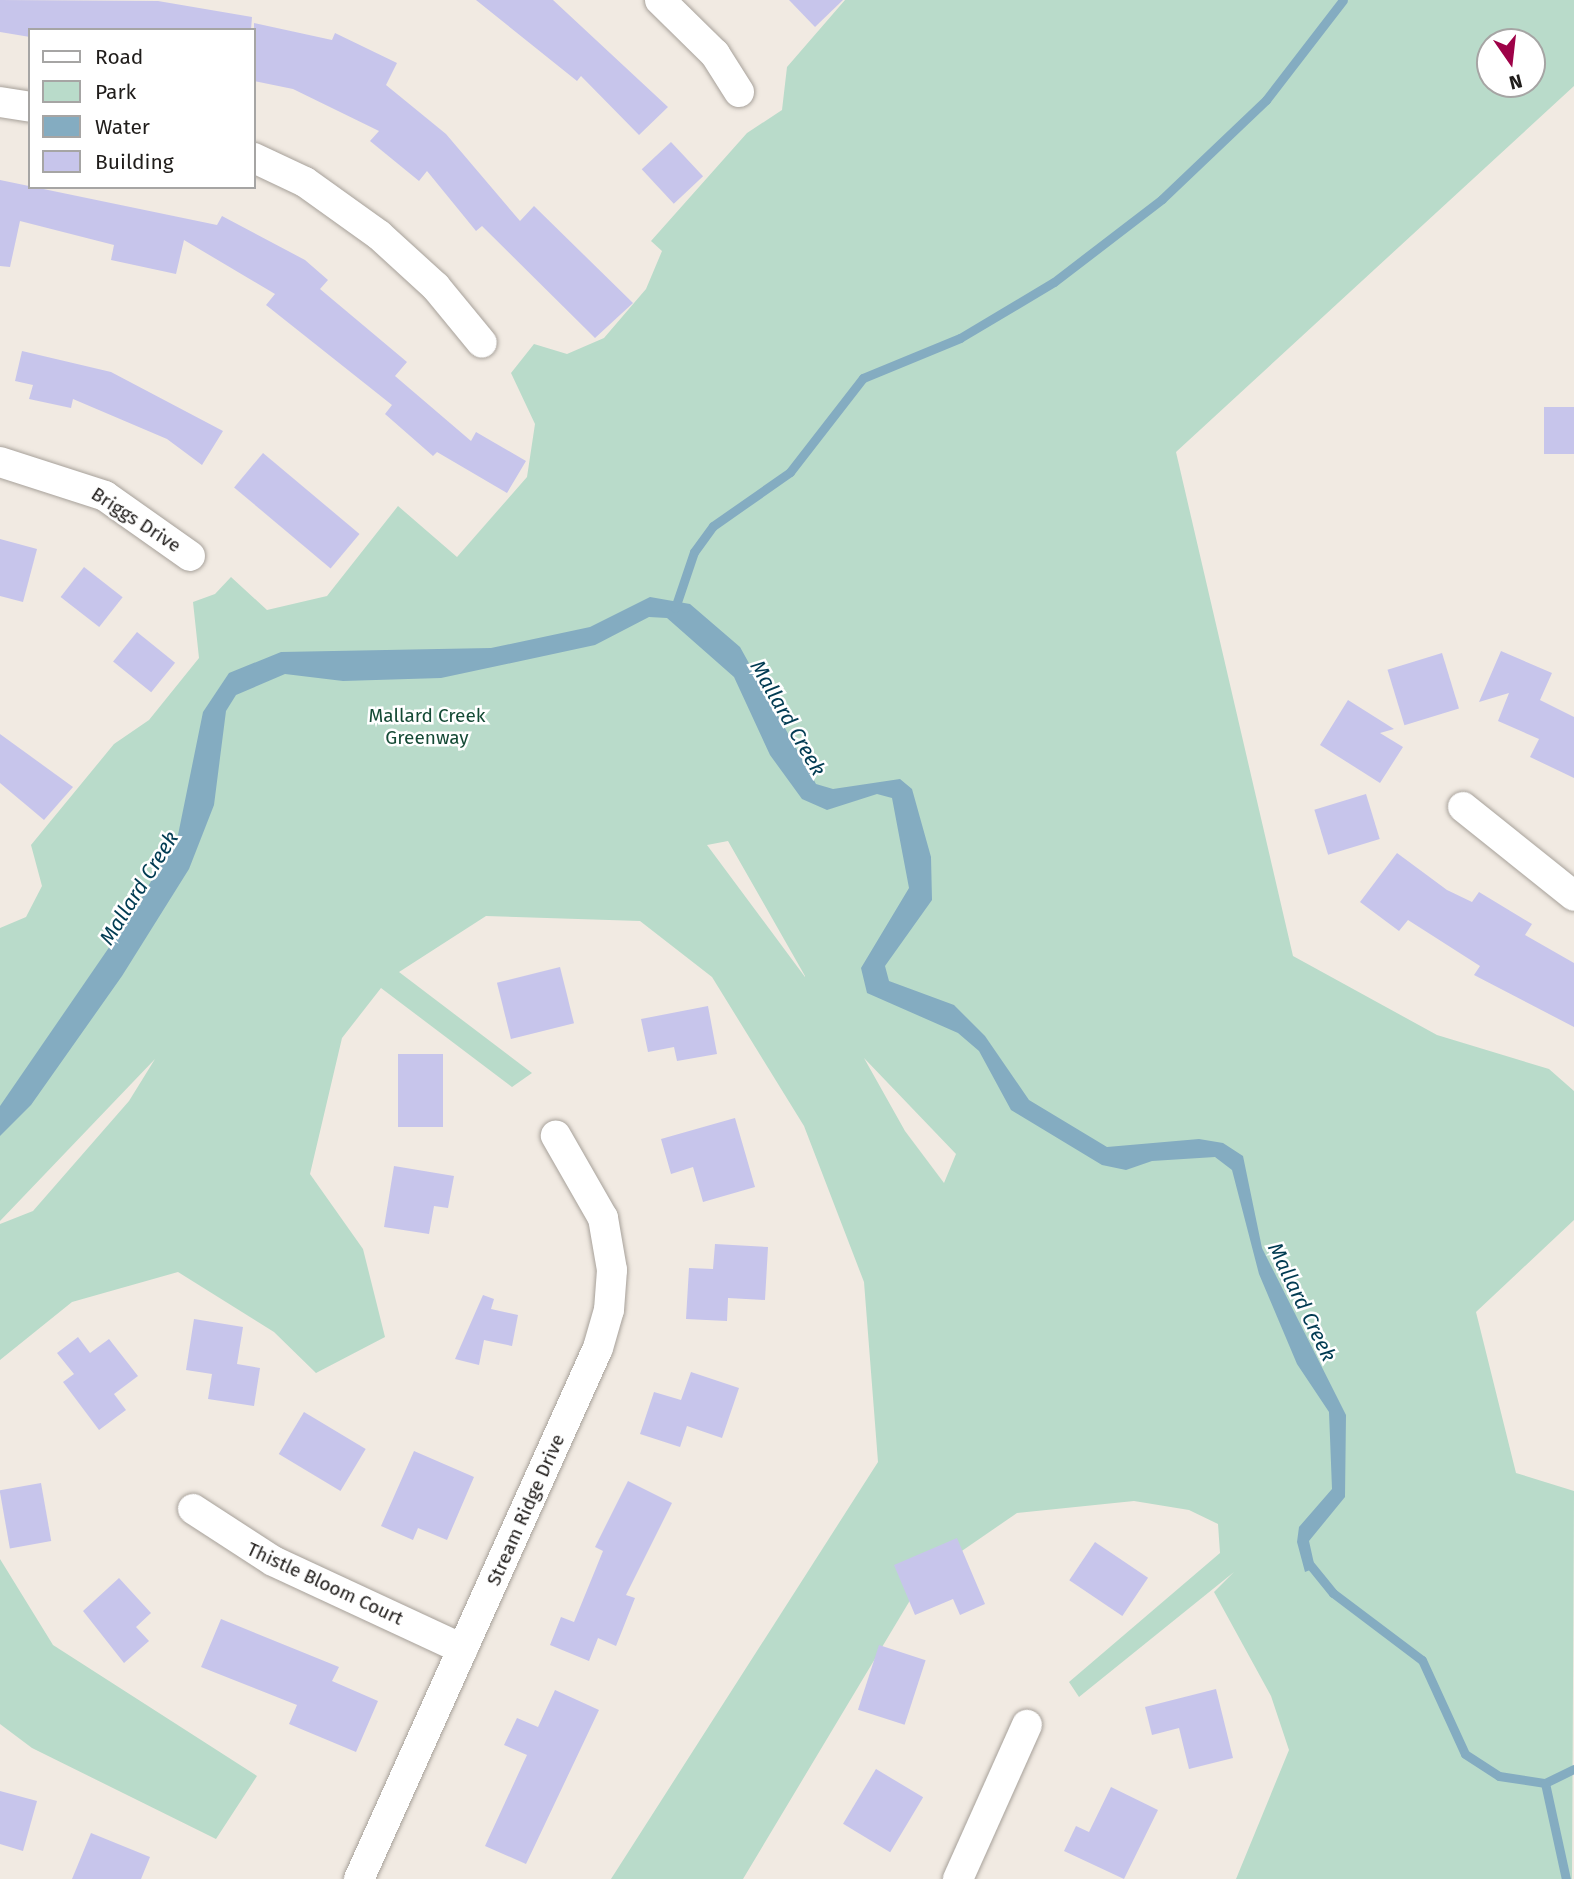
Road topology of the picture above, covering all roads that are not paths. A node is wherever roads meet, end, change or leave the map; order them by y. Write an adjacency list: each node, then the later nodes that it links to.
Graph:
1 (660, 0): 2 (street)
2 (739, 92)
3 (0, 102): 4 (street)
4 (28, 107)
5 (256, 159): 6 (street)
6 (482, 343)
7 (0, 462): 8 (street, Briggs Drive)
8 (190, 556)
9 (1463, 807): 10 (street)
10 (1574, 896)
11 (556, 1136): 13 (street, Stream Ridge Drive)
12 (193, 1509): 13 (street, Thistle Bloom Court)
13 (463, 1649): 15 (street, Stream Ridge Drive)
14 (1027, 1725): 16 (street)
15 (359, 1879)
16 (958, 1879)

